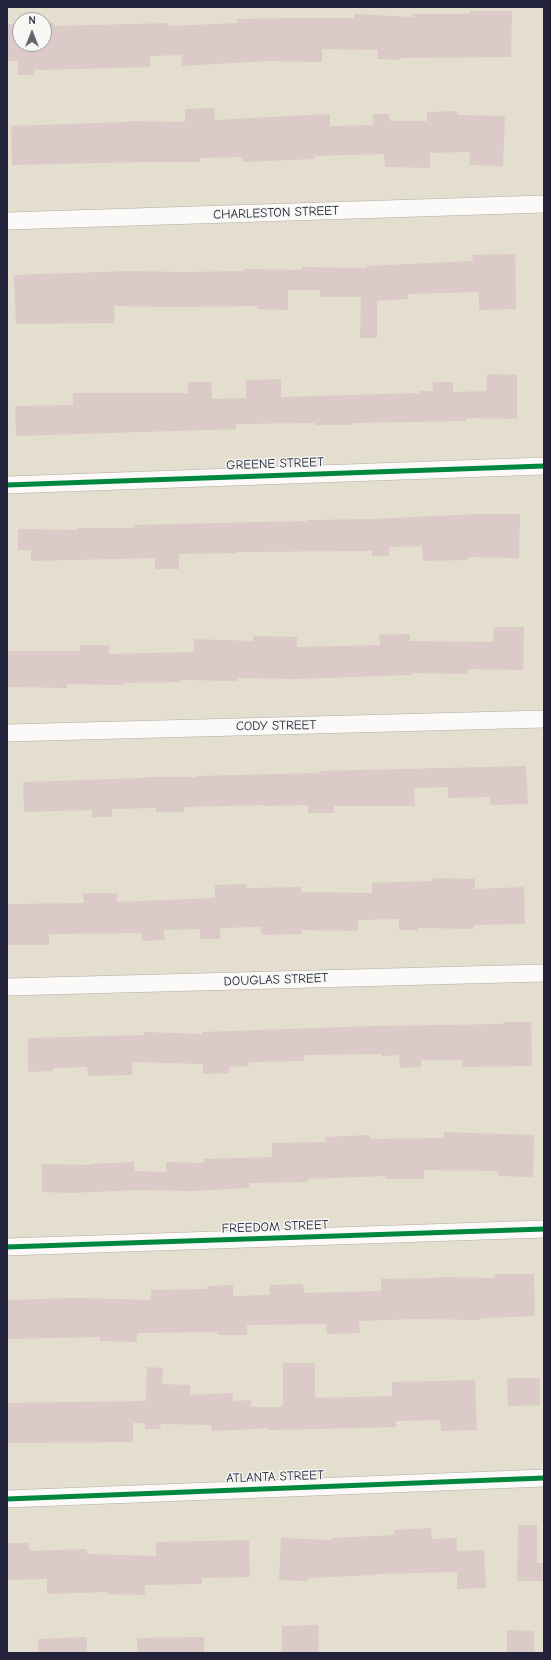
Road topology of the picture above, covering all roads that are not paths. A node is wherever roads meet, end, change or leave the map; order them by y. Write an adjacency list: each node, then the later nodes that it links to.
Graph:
1 (544, 204): 2 (street, CHARLESTON STREET)
2 (7, 221)
3 (544, 466): 4 (street, GREENE STREET)
4 (7, 485)
5 (544, 719): 6 (street, CODY STREET)
6 (7, 733)
7 (544, 973): 8 (street, DOUGLAS STREET)
8 (7, 987)
9 (544, 1229): 10 (street, FREEDOM STREET)
10 (7, 1247)
11 (544, 1478): 12 (street, ATLANTA STREET)
12 (7, 1499)

